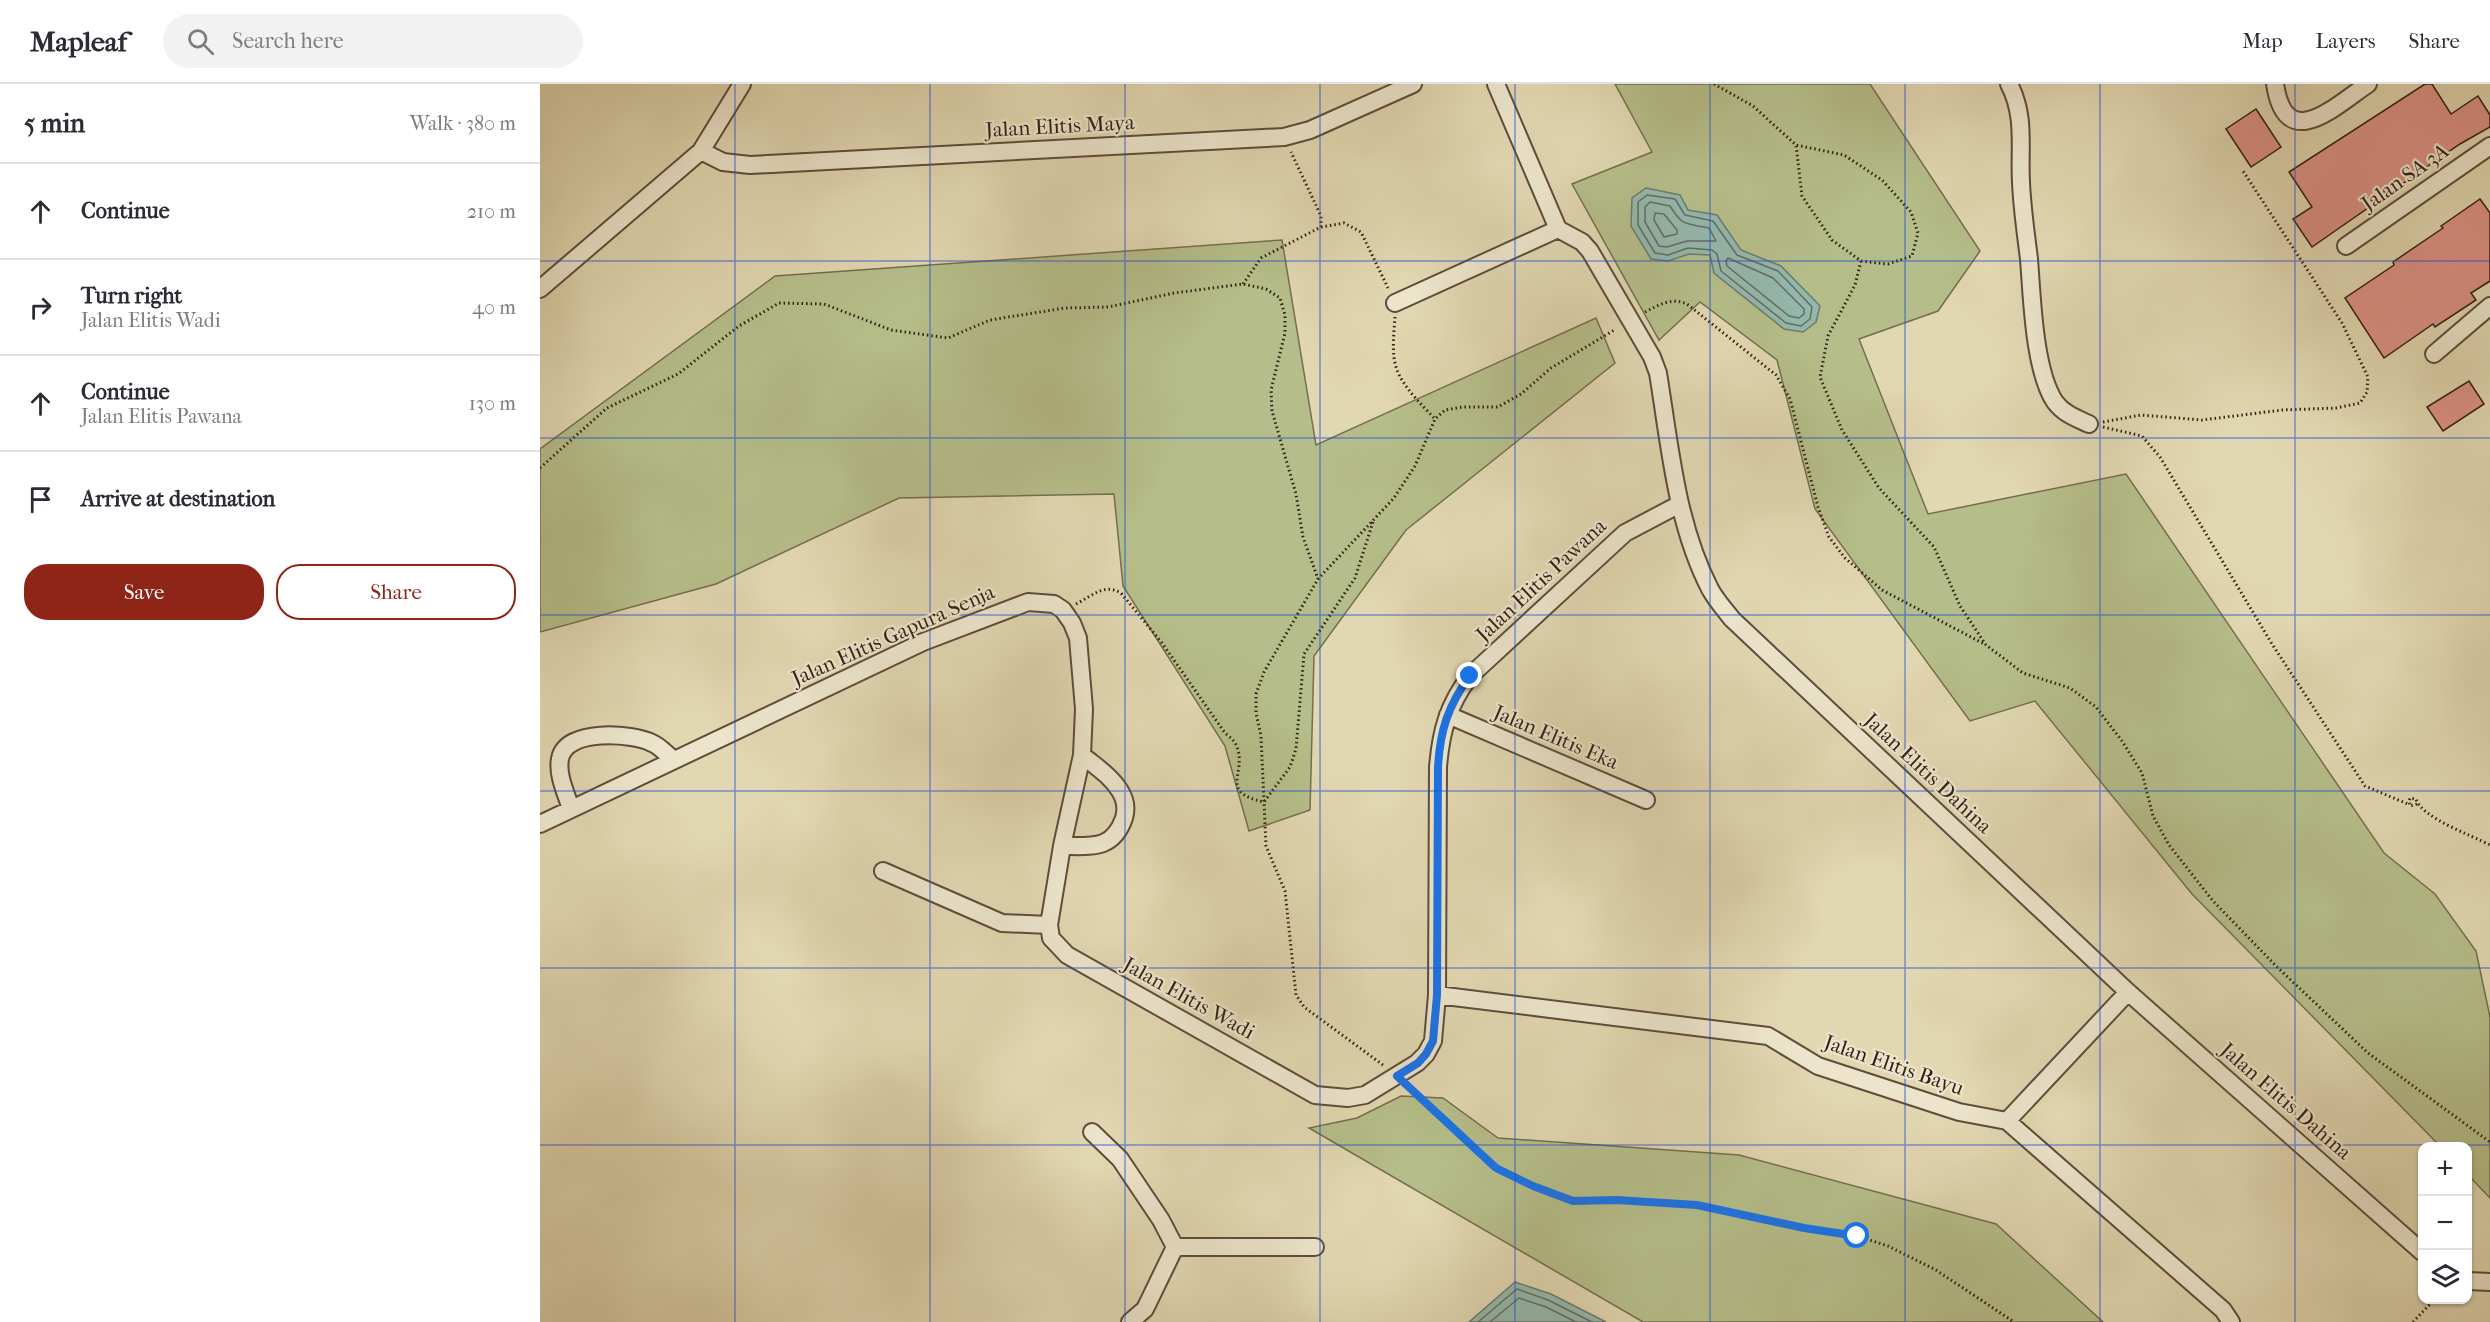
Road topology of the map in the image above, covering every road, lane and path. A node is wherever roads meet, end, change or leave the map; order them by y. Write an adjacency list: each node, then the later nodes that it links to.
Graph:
1 (742, 84): 11 (street)
2 (1413, 84): 8 (street, Jalan Elitis Maya)
3 (1496, 84): 14 (street)
4 (1714, 84): 9 (path)
5 (2009, 84): 24 (street)
6 (2276, 84): 7 (street)
7 (2368, 84)
8 (1284, 137): 11 (street, Jalan Elitis Maya); 13 (path)
9 (1796, 145): 16 (path); 16 (path)
10 (2490, 146): 15 (street, Jalan SA 3A)
11 (701, 151): 18 (street)
12 (2243, 171): 24 (path)
13 (1320, 228): 17 (path); 19 (path)
14 (1558, 229): 19 (street); 21 (street, Jalan Elitis Dahina)
15 (2346, 246)
16 (1861, 261): 30 (path)
17 (1243, 284): 25 (path); 28 (path)
18 (540, 289)
19 (1395, 303): 23 (path)
20 (2490, 306): 22 (street)
21 (1632, 320): 23 (path); 26 (street, Jalan Elitis Dahina); 30 (path)
22 (2434, 354)
23 (1435, 419): 27 (path)
24 (2089, 424): 36 (path)
25 (540, 468)
26 (1680, 504): 31 (street, Jalan Elitis Pawana); 44 (street, Jalan Elitis Dahina)
27 (1374, 520): 28 (path); 35 (path)
28 (1318, 579): 35 (path)
29 (1063, 610): 32 (street); 33 (street, Jalan Elitis Gapura Senja); 35 (path)
30 (1986, 645): 49 (path)
31 (1448, 715): 34 (street, Jalan Elitis Eka); 45 (street, Jalan Elitis Pawana)
32 (1082, 755): 41 (street); 41 (street)
33 (674, 760): 38 (street, Jalan Elitis Gapura Senja); 38 (street)
34 (1646, 800)
35 (1264, 802): 46 (path)
36 (2409, 804): 37 (path); 37 (path)
37 (2418, 804): 40 (path)
38 (571, 808): 39 (street, Jalan Elitis Gapura Senja)
39 (540, 824)
40 (2490, 844)
41 (1062, 846): 43 (street)
42 (883, 871): 43 (street)
43 (1049, 925): 46 (street, Jalan Elitis Wadi)
44 (2128, 992): 47 (street); 52 (street, Jalan Elitis Dahina)
45 (1437, 995): 46 (street, Jalan Elitis Wadi); 47 (street, Jalan Elitis Bayu)
46 (1397, 1076): 57 (path)
47 (2007, 1121): 58 (street)
48 (1092, 1132): 50 (street)
49 (2490, 1142)
50 (1174, 1247): 51 (street); 56 (street)
51 (1314, 1247)
52 (2420, 1250)
53 (2472, 1281): 54 (street)
54 (2490, 1282)
55 (2429, 1304): 59 (path)
56 (1130, 1322)
57 (2014, 1322)
58 (2231, 1322)
59 (2413, 1322)

